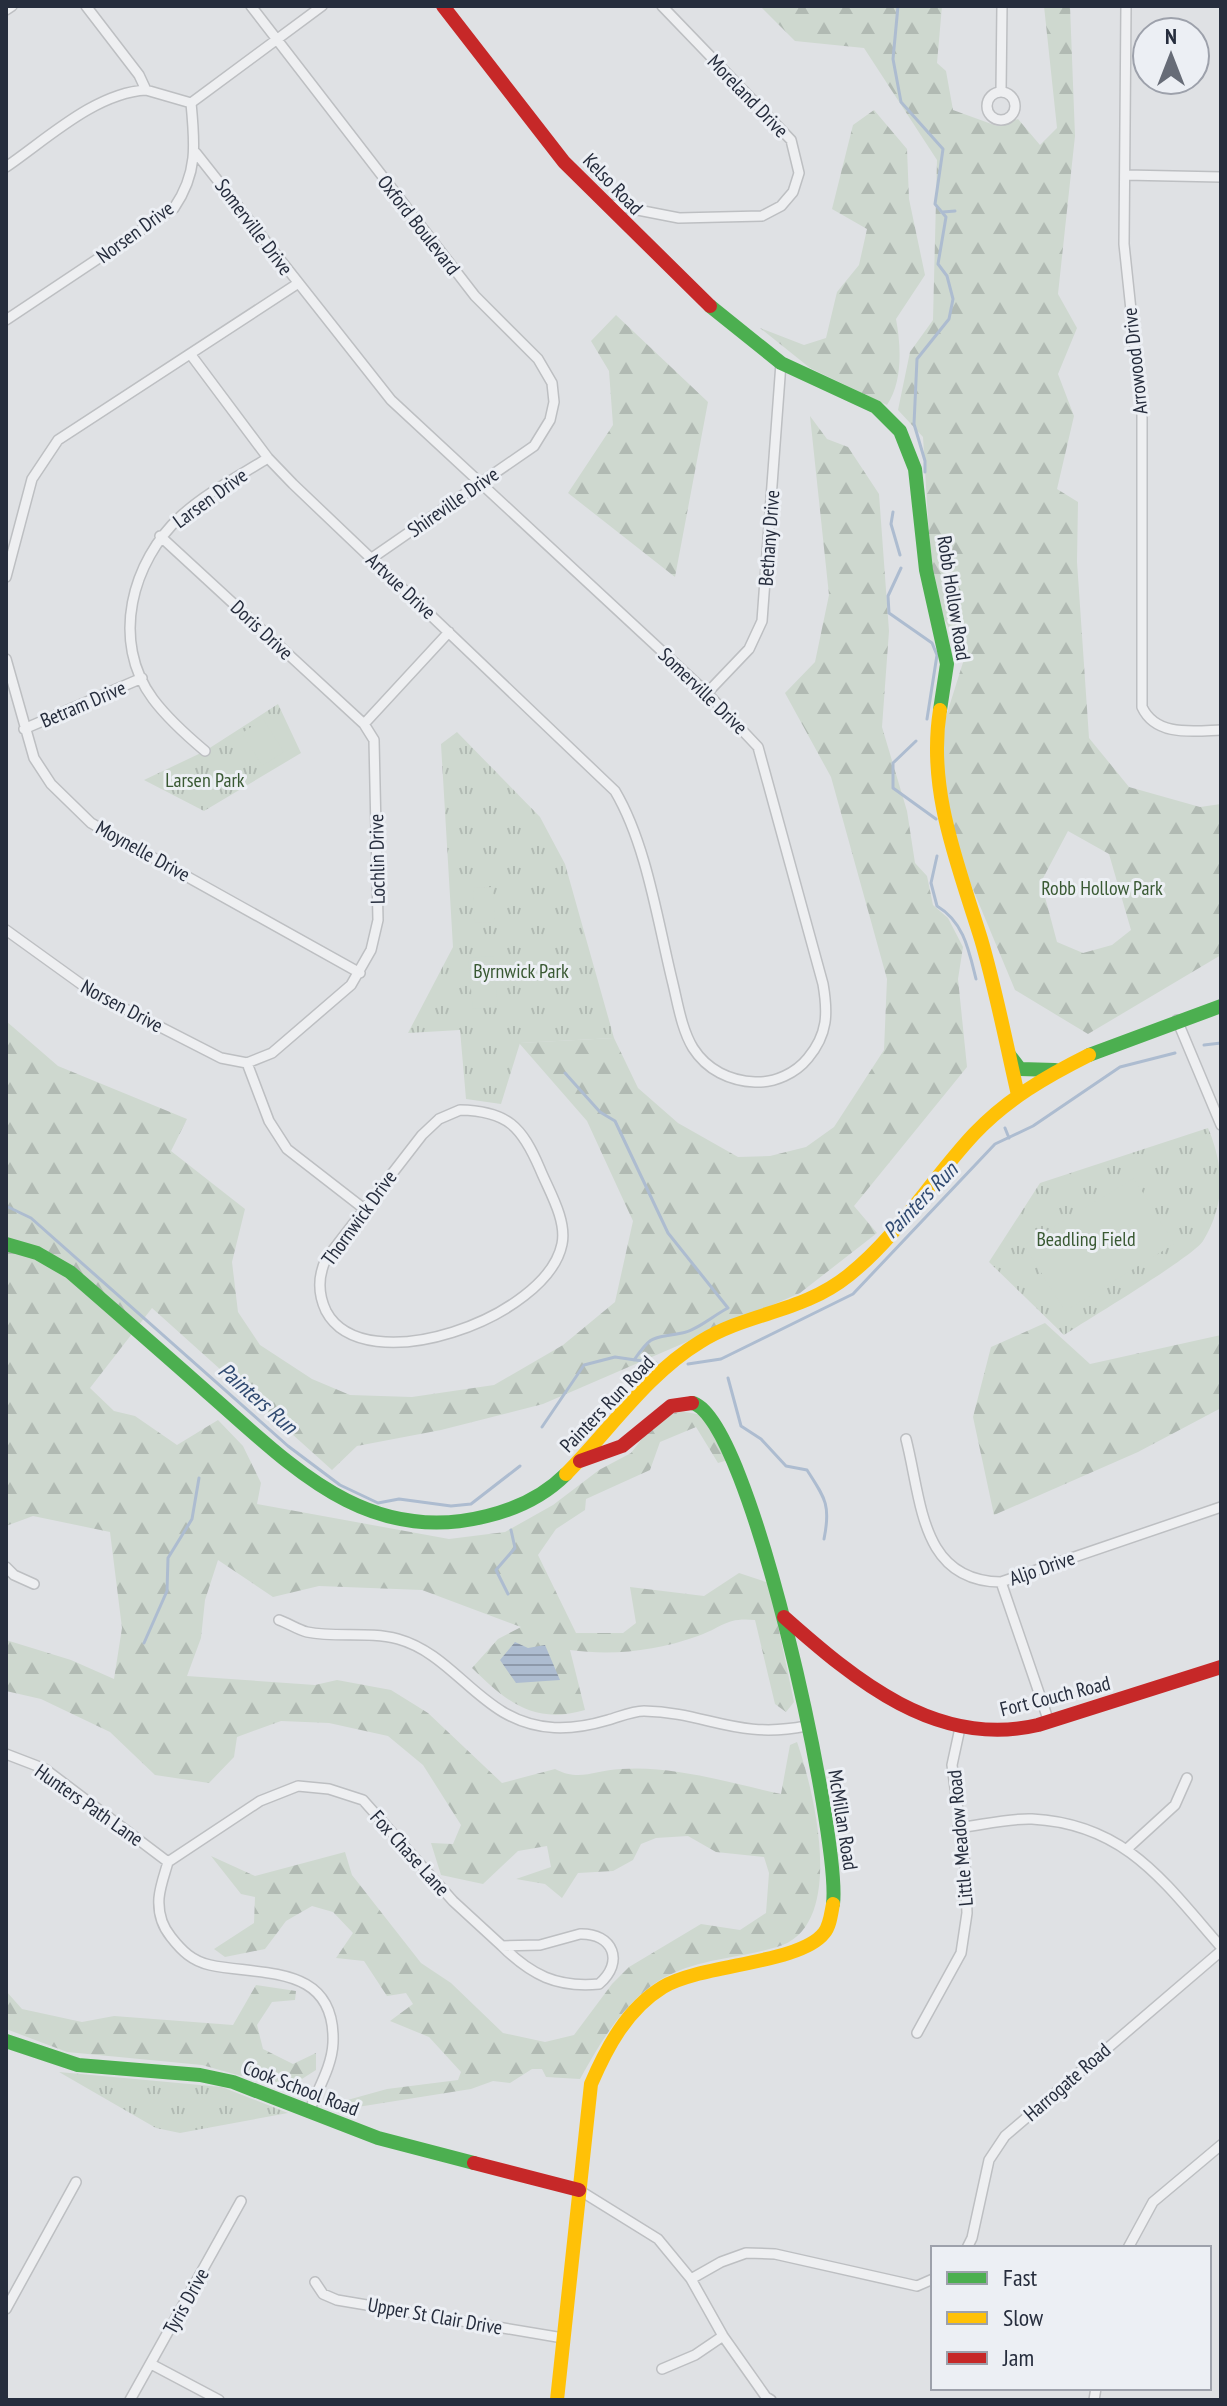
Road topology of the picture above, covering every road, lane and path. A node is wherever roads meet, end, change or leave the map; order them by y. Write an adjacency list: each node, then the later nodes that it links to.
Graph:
1 (12, 6): 9 (street)
2 (86, 6): 11 (street)
3 (251, 6): 10 (street, Oxford Boulevard)
4 (322, 6): 10 (street)
5 (443, 6): 18 (street, Kelso Road)
6 (662, 6): 18 (street, Moreland Drive)
7 (1002, 6): 12 (street)
8 (1126, 6): 16 (street, Arrowood Drive)
9 (6, 10)
10 (277, 39): 13 (street); 23 (street, Oxford Boulevard)
11 (146, 90): 13 (street); 15 (street)
12 (1001, 91)
13 (191, 103): 14 (street, Norsen Drive)
14 (196, 153): 19 (street, Somerville Drive); 20 (street, Norsen Drive)
15 (6, 167)
16 (1125, 175): 17 (street); 35 (street, Arrowood Drive)
17 (1221, 177)
18 (602, 203): 22 (street, Kelso Road)
19 (297, 284): 21 (street); 25 (street, Somerville Drive)
20 (6, 320)
21 (191, 355): 24 (street, Artvue Drive); 28 (street)
22 (781, 363): 32 (street, Bethany Drive); 42 (street, Robb Hollow Road)
23 (534, 446): 25 (street, Shireville Drive)
24 (268, 458): 26 (street, Larsen Drive); 27 (street, Artvue Drive)
25 (481, 484): 27 (street, Shireville Drive); 32 (street, Somerville Drive)
26 (160, 536): 31 (street, Larsen Drive); 33 (street, Doris Drive)
27 (372, 558): 29 (street, Artvue Drive)
28 (6, 577)
29 (449, 632): 33 (street); 37 (street, Artvue Drive)
30 (6, 659): 34 (street, Moynelle Drive)
31 (142, 678): 34 (street, Betram Drive); 36 (street, Larsen Drive)
32 (707, 693): 37 (street, Somerville Drive)
33 (364, 724): 39 (street, Lochlin Drive)
34 (24, 729): 39 (street, Moynelle Drive)
35 (1221, 730)
36 (205, 751)
37 (624, 806)
38 (6, 930): 43 (street, Norsen Drive)
39 (360, 973): 43 (street, Lochlin Drive)
40 (1221, 1006): 41 (street, Painters Run Road)
41 (1177, 1020): 44 (street, Painters Run Road); 46 (street)
42 (1005, 1051): 44 (street); 45 (street, Robb Hollow Road)
43 (247, 1063): 47 (street)
44 (1059, 1070): 45 (street, Painters Run Road)
45 (1018, 1095): 50 (street, Painters Run Road)
46 (1221, 1125)
47 (363, 1208): 47 (street, Thornwick Drive)
48 (6, 1244): 50 (street, Painters Run Road)
49 (906, 1439): 53 (street, Aljo Drive)
50 (580, 1461): 55 (street, McMillan Road)
51 (1221, 1507): 53 (street, Aljo Drive)
52 (6, 1567): 54 (street)
53 (1001, 1582): 58 (street)
54 (34, 1584)
55 (784, 1617): 59 (street, McMillan Road); 60 (street, Fort Couch Road)
56 (279, 1620): 59 (street)
57 (1221, 1667): 58 (street, Fort Couch Road)
58 (1049, 1722): 60 (street, Fort Couch Road)
59 (806, 1726): 73 (street, McMillan Road)
60 (960, 1728): 63 (street, Little Meadow Road)
61 (6, 1754): 65 (street, Hunters Path Lane)
62 (1187, 1778): 64 (street)
63 (958, 1828): 64 (street); 68 (street, Little Meadow Road)
64 (1128, 1848): 67 (street)
65 (168, 1862): 66 (street, Fox Chase Lane); 70 (street)
66 (502, 1946): 66 (street, Fox Chase Lane)
67 (1221, 1949): 75 (street, Harrogate Road)
68 (917, 2033)
69 (6, 2041): 70 (street, Cook School Road)
70 (309, 2112): 73 (street, Cook School Road)
71 (1221, 2145): 76 (street)
72 (76, 2182): 80 (street)
73 (579, 2190): 77 (street); 82 (street, McMillan Road)
74 (241, 2201): 83 (street, Tyris Drive)
75 (968, 2246)
76 (1129, 2246)
77 (691, 2279): 78 (street); 81 (street)
78 (931, 2280)
79 (315, 2282): 82 (street, Upper St Clair Drive)
80 (6, 2309)
81 (723, 2336): 84 (street); 88 (street)
82 (563, 2338): 87 (street, McMillan Road)
83 (151, 2364): 85 (street, Tyris Drive); 86 (street)
84 (662, 2369)
85 (130, 2400)
86 (219, 2400)
87 (557, 2400)
88 (771, 2400)

